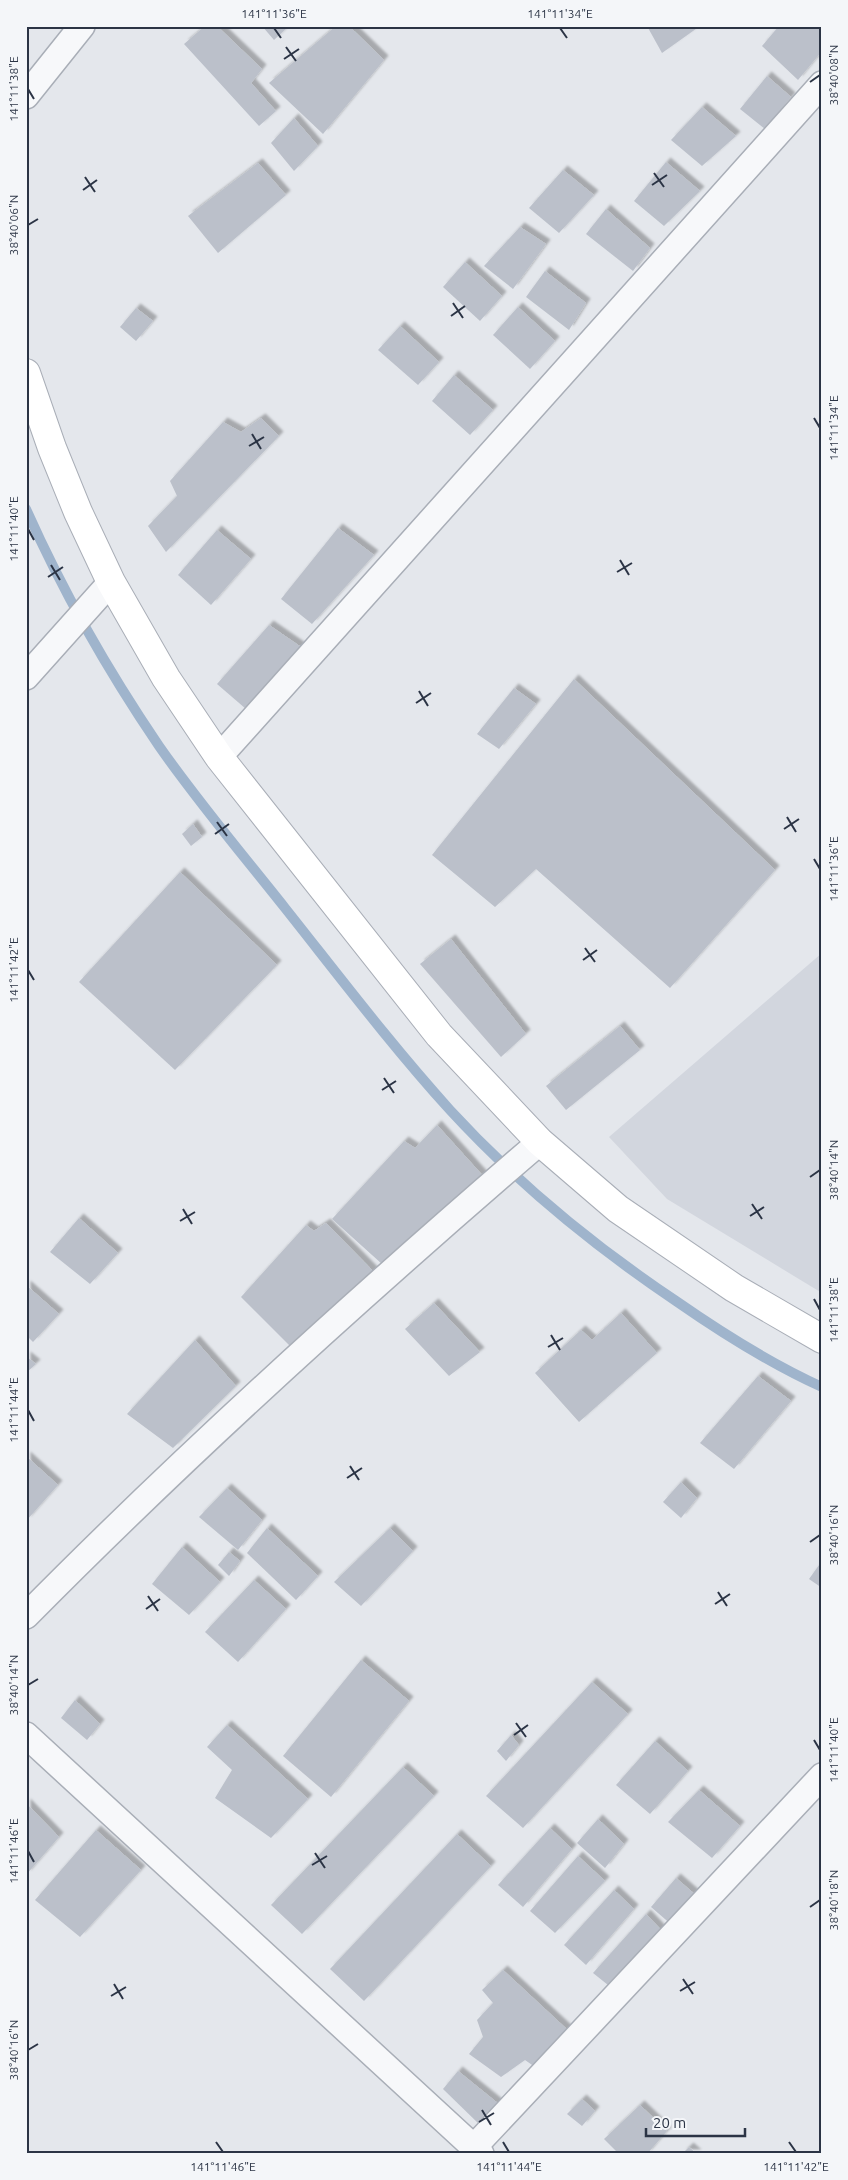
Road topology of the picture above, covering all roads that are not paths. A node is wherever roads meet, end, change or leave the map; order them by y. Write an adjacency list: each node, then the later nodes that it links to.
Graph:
1 (82, 26): 3 (street)
2 (822, 84): 7 (street)
3 (26, 96)
4 (26, 373): 5 (street)
5 (111, 582): 6 (street); 7 (street)
6 (26, 677)
7 (219, 757): 8 (street)
8 (540, 1142): 9 (street); 10 (street)
9 (822, 1339)
10 (26, 1616)
11 (26, 1736): 13 (street)
12 (822, 1776): 13 (street)
13 (477, 2151)

